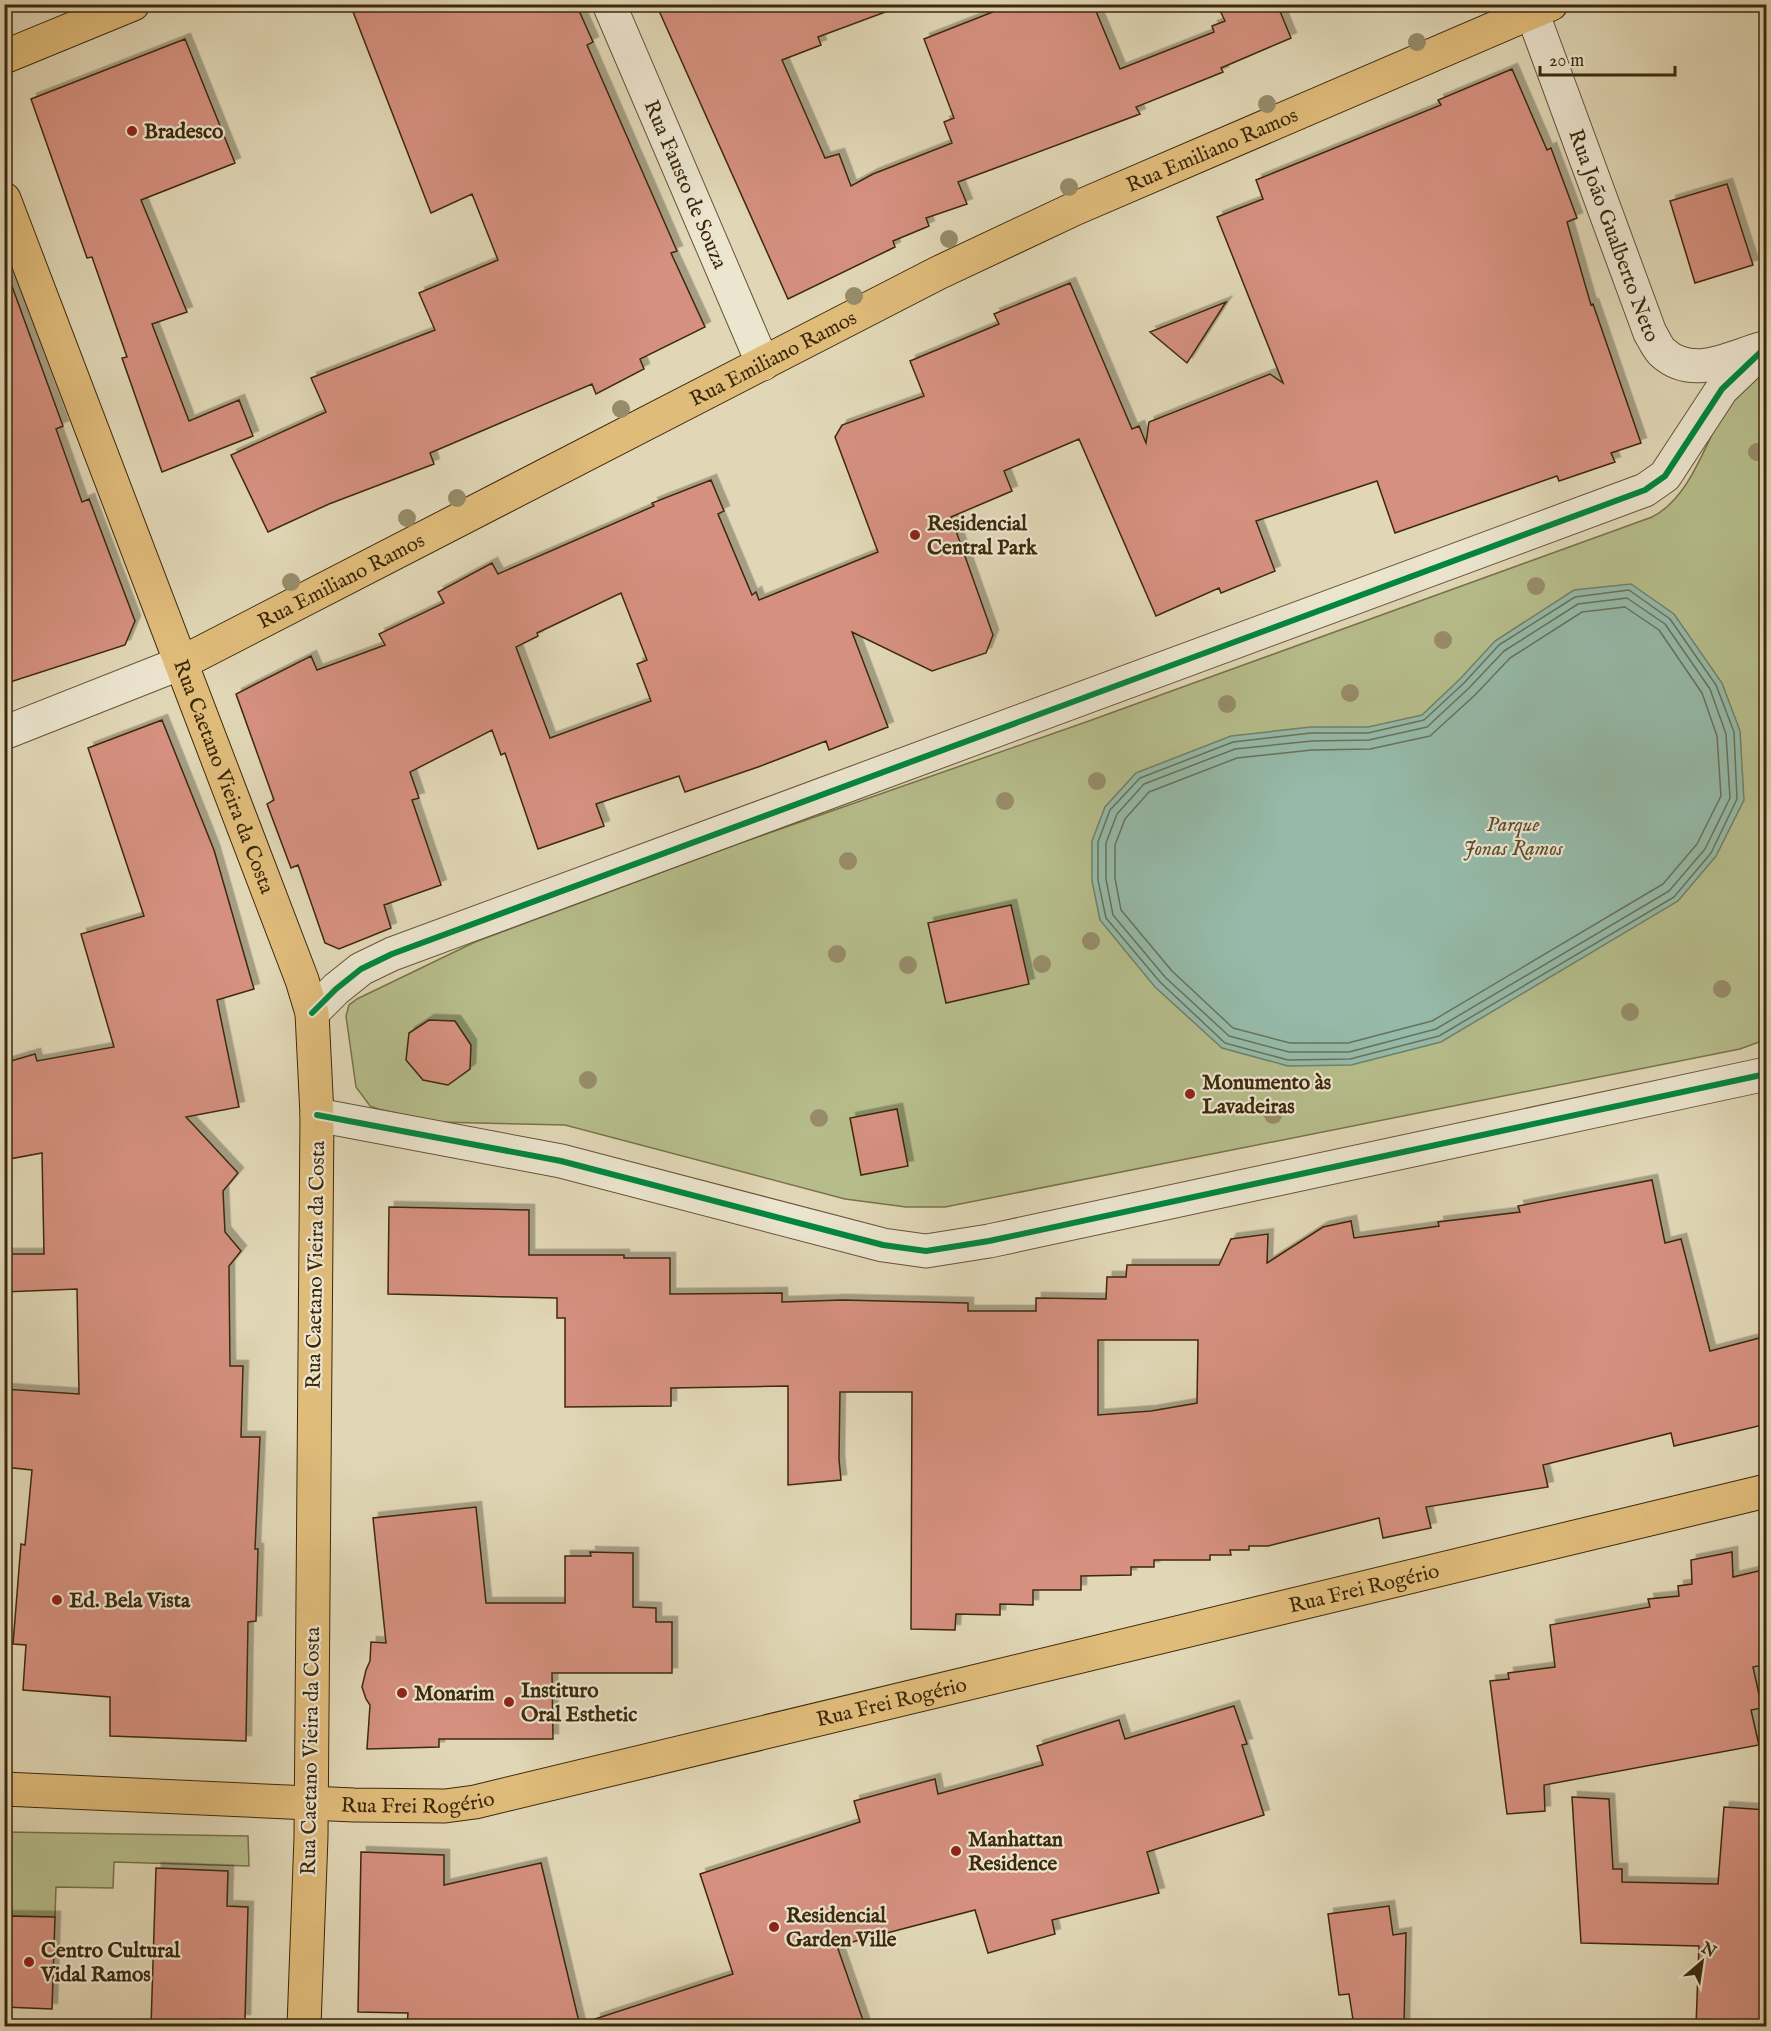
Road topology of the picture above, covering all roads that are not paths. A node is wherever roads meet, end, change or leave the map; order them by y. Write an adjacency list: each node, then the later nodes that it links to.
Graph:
1 (133, 4): 4 (main road)
2 (609, 4): 7 (street, Rua Fausto de Souza)
3 (1541, 8): 6 (street, Rua João Gualberto Neto); 7 (main road, Rua Emiliano Ramos)
4 (4, 57)
5 (4, 199): 8 (main road, Rua Caetano Vieira da Costa)
6 (1767, 347): 10 (street)
7 (763, 364): 8 (main road, Rua Emiliano Ramos)
8 (181, 663): 9 (street, Rua Emiliano Ramos); 10 (main road, Rua Caetano Vieira da Costa)
9 (4, 733)
10 (312, 1013): 12 (main road, Rua Caetano Vieira da Costa)
11 (1767, 1074): 12 (street)
12 (317, 1115): 15 (main road, Rua Caetano Vieira da Costa)
13 (1767, 1491): 15 (main road, Rua Frei Rogério)
14 (4, 1789): 15 (main road, Rua Frei Rogério)
15 (311, 1803): 16 (main road, Rua Caetano Vieira da Costa)
16 (304, 2026)

